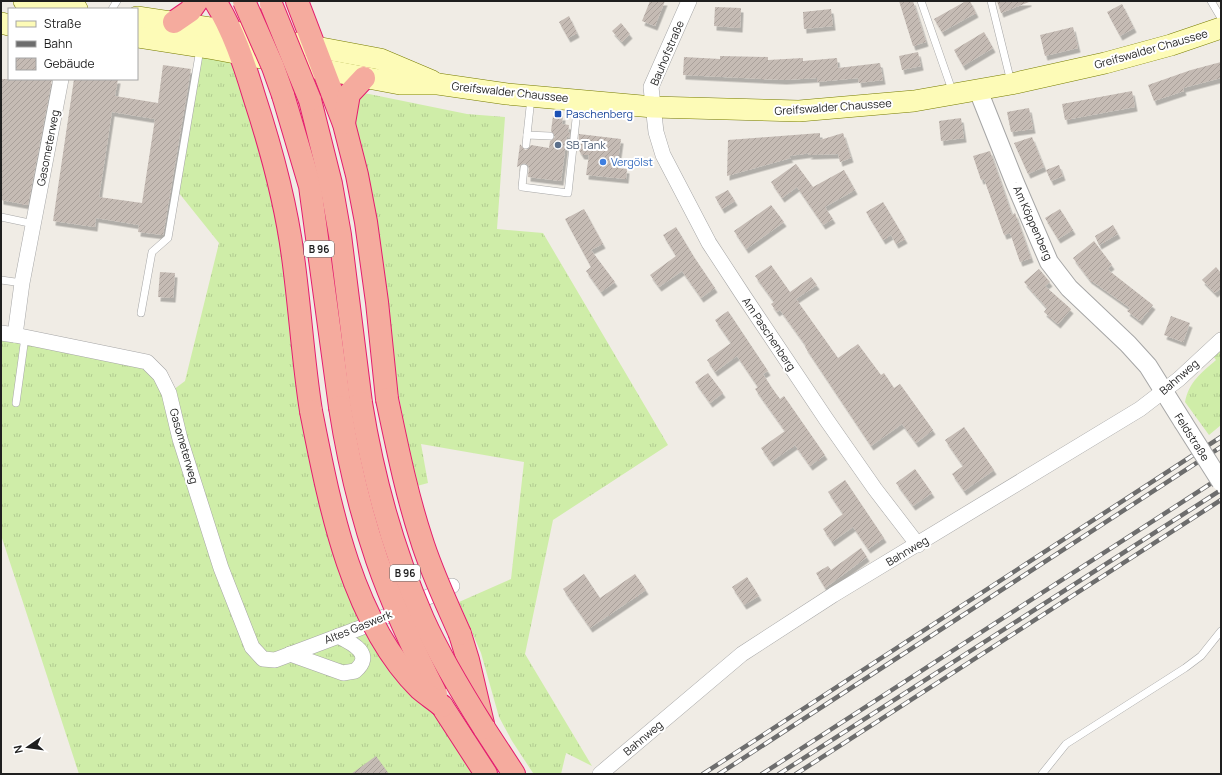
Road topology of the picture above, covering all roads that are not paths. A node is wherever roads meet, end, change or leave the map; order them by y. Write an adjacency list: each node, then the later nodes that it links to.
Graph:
1 (24, 1): 11 (main road)
2 (197, 1): 14 (highway)
3 (215, 1): 16 (highway)
4 (244, 1): 52 (highway, B 96, bridge)
5 (298, 1): 18 (highway)
6 (689, 1): 30 (street, Bauhofstraße)
7 (921, 1): 27 (lane)
8 (991, 1): 25 (lane)
9 (1211, 1): 13 (lane)
10 (270, 2): 53 (highway, B 96, bridge)
11 (70, 8)
12 (138, 17): 14 (main road, Greifswalder Chaussee)
13 (1221, 18)
14 (174, 22): 16 (main road, Greifswalder Chaussee)
15 (1221, 28): 25 (main road, Greifswalder Chaussee)
16 (230, 30): 18 (main road, Greifswalder Chaussee); 20 (highway)
17 (138, 37): 19 (main road, Greifswalder Chaussee)
18 (316, 46): 21 (highway); 24 (main road, Greifswalder Chaussee)
19 (201, 47): 20 (main road, Greifswalder Chaussee); 40 (lane)
20 (240, 54): 21 (main road, Greifswalder Chaussee); 52 (highway, bridge)
21 (325, 71): 22 (main road, Greifswalder Chaussee); 31 (highway)
22 (364, 78): 24 (main road, Greifswalder Chaussee); 31 (highway)
23 (61, 80): 37 (street, Gasometerweg)
24 (438, 84): 26 (main road, Greifswalder Chaussee)
25 (1011, 84): 28 (main road, Greifswalder Chaussee)
26 (531, 95): 29 (main road, Greifswalder Chaussee); 32 (lane)
27 (953, 95): 28 (main road, Greifswalder Chaussee); 30 (main road, Greifswalder Chaussee)
28 (980, 96): 43 (street, Am Köppenberg)
29 (578, 99): 30 (main road, Greifswalder Chaussee); 35 (lane)
30 (653, 107): 46 (street, Am Paschenberg)
31 (344, 124): 53 (highway, bridge)
32 (527, 135): 33 (lane); 34 (lane)
33 (550, 136)
34 (526, 145)
35 (524, 168)
36 (1, 217): 37 (lane)
37 (34, 224): 39 (street, Gasometerweg)
38 (1, 280): 39 (lane)
39 (22, 283): 41 (street, Gasometerweg)
40 (141, 313)
41 (14, 335): 44 (lane); 51 (street, Gasometerweg)
42 (1221, 340): 43 (street, Bahnweg)
43 (1164, 391): 45 (street, Feldstraße, bridge); 46 (street, Bahnweg)
44 (16, 403)
45 (1221, 482)
46 (918, 545): 56 (street, Bahnweg)
47 (452, 586): 49 (street, Altes Gaswerk)
48 (1221, 631): 57 (lane)
49 (338, 636): 50 (street, Altes Gaswerk); 50 (street)
50 (290, 654): 51 (street, Altes Gaswerk)
51 (263, 659)
52 (442, 706): 54 (highway, B 96)
53 (484, 728): 55 (highway, B 96)
54 (486, 774)
55 (514, 774)
56 (600, 774)
57 (1042, 774)

